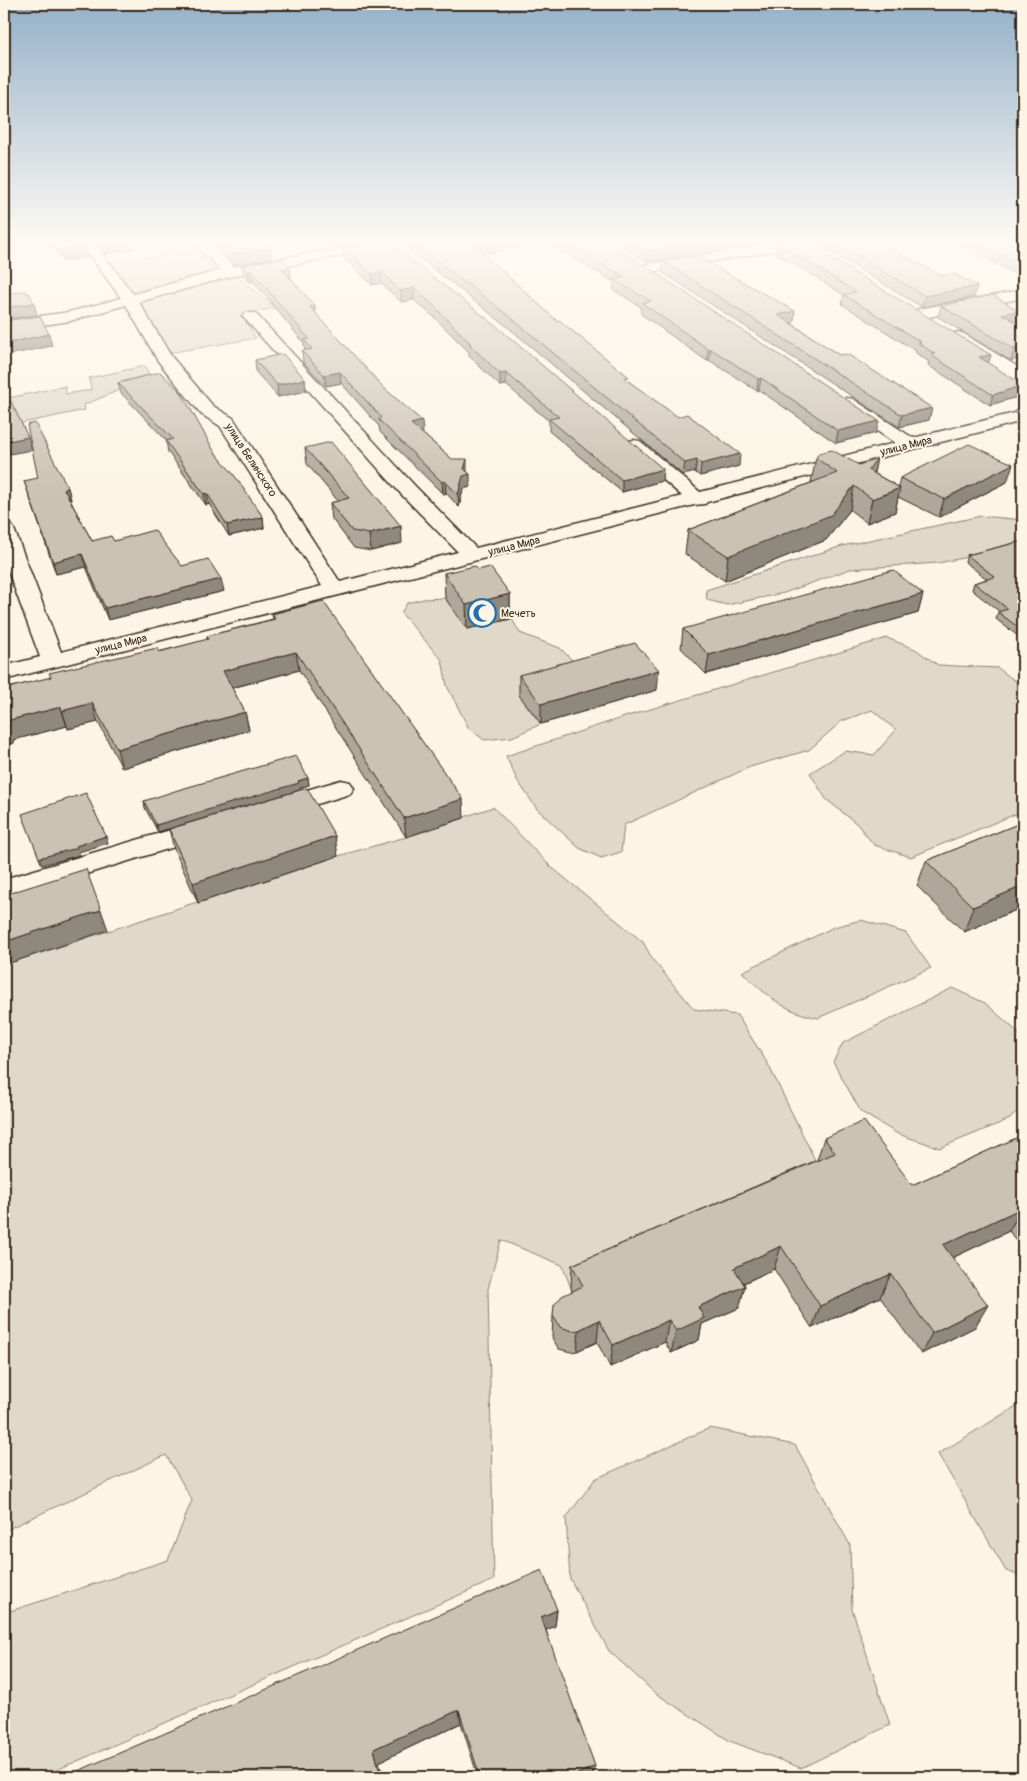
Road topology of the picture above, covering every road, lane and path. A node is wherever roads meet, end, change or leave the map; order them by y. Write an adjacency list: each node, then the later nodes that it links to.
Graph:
1 (145, 325): 12 (street, улица Белинского)
2 (258, 325): 11 (street)
3 (938, 325): 4 (street)
4 (1023, 377)
5 (838, 397): 8 (street)
6 (1023, 416): 8 (street, улица Мира)
7 (623, 435): 9 (street)
8 (911, 445): 9 (street, улица Мира)
9 (698, 500): 11 (street, улица Мира)
10 (4, 529): 13 (street)
11 (473, 556): 12 (street, улица Мира)
12 (335, 590): 13 (street, улица Мира)
13 (53, 661): 14 (street, улица Мира)
14 (4, 673)
15 (341, 788): 16 (street)
16 (256, 813)
17 (228, 822): 18 (street)
18 (4, 889)

